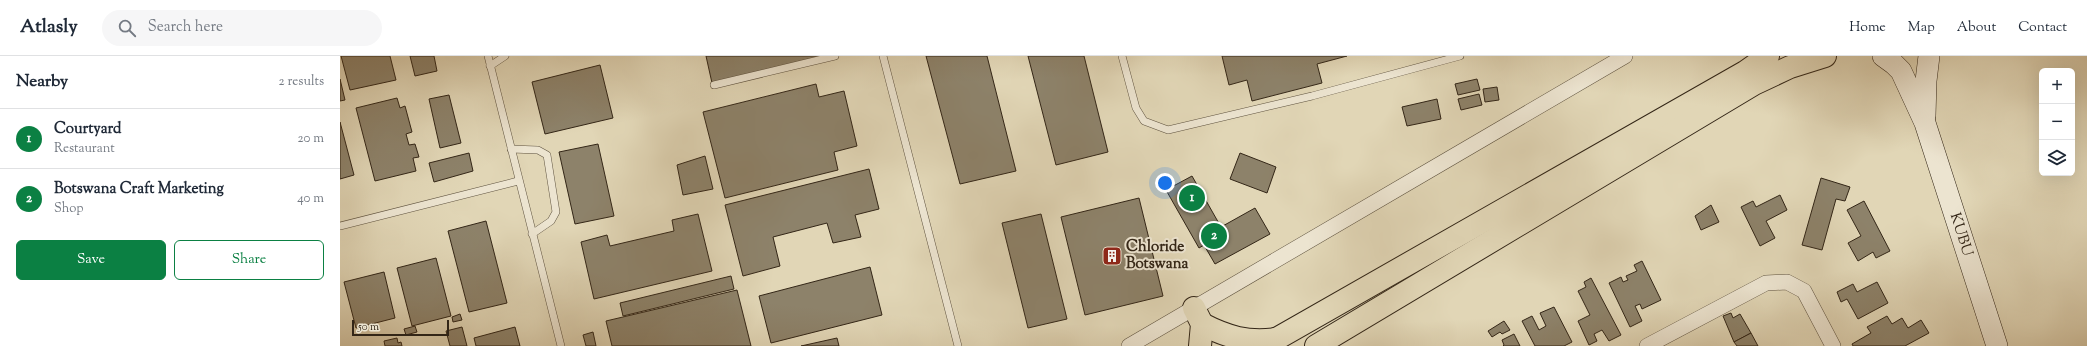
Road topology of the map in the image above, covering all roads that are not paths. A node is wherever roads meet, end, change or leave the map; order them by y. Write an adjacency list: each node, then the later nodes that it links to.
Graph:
1 (488, 56): 12 (lane)
2 (505, 56): 12 (lane)
3 (835, 56): 13 (lane)
4 (882, 56): 22 (lane)
5 (1122, 56): 6 (lane)
6 (1460, 56)
7 (1625, 56): 19 (street)
8 (1768, 56): 20 (highway)
9 (1825, 56): 25 (highway)
10 (1883, 56): 14 (main road, KUBU)
11 (1929, 56): 14 (main road, KUBU)
12 (490, 66): 15 (lane)
13 (714, 85)
14 (1926, 122): 28 (main road, KUBU)
15 (511, 149): 16 (lane); 18 (lane)
16 (518, 181): 17 (lane); 18 (lane)
17 (340, 226)
18 (532, 234): 21 (lane)
19 (1198, 316): 20 (highway); 23 (street); 24 (highway)
20 (1270, 342)
21 (561, 346)
22 (958, 346)
23 (1129, 346)
24 (1200, 346)
25 (1316, 346)
26 (1647, 346): 27 (street)
27 (1833, 346)
28 (1997, 346)

